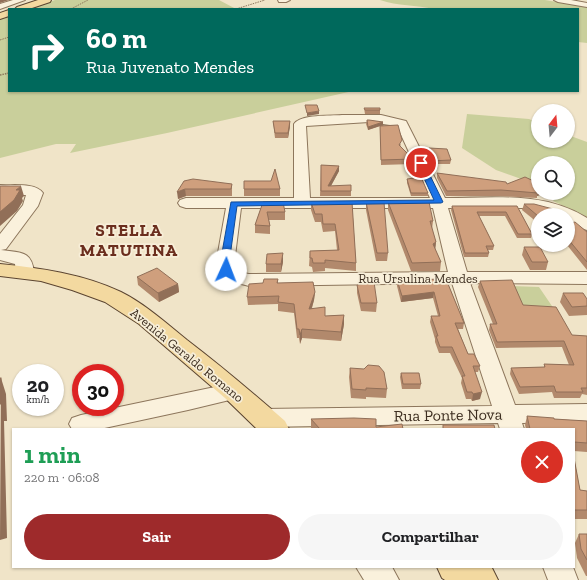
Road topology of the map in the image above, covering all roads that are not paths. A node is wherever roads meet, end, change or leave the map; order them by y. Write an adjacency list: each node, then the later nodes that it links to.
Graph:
1 (20, 0): 7 (street)
2 (47, 0): 8 (main road)
3 (282, 0): 4 (street)
4 (286, 0)
5 (558, 0): 6 (street)
6 (587, 5)
7 (0, 7)
8 (23, 8)
9 (0, 190): 15 (street)
10 (439, 202): 13 (street); 13 (street); 14 (street); 19 (street)
11 (186, 203): 12 (street)
12 (234, 204): 13 (street); 19 (street, Rua Ursulina Mendes)
13 (302, 204)
14 (587, 225)
15 (0, 245)
16 (0, 255): 18 (street)
17 (0, 270): 18 (main road, Avenida Geraldo Romano)
18 (25, 273): 21 (main road, Avenida Geraldo Romano)
19 (459, 278): 20 (street, Rua Ursulina Mendes); 23 (street)
20 (587, 278)
21 (234, 391): 24 (street); 25 (main road, Avenida Geraldo Romano)
22 (587, 413): 23 (street, Rua Ponte Nova)
23 (509, 421): 25 (street, Rua Ponte Nova)
24 (81, 424)
25 (269, 425)
26 (372, 568): 29 (street)
27 (456, 568): 30 (main road)
28 (558, 568): 31 (street)
29 (384, 580)
30 (480, 580)
31 (563, 580)

